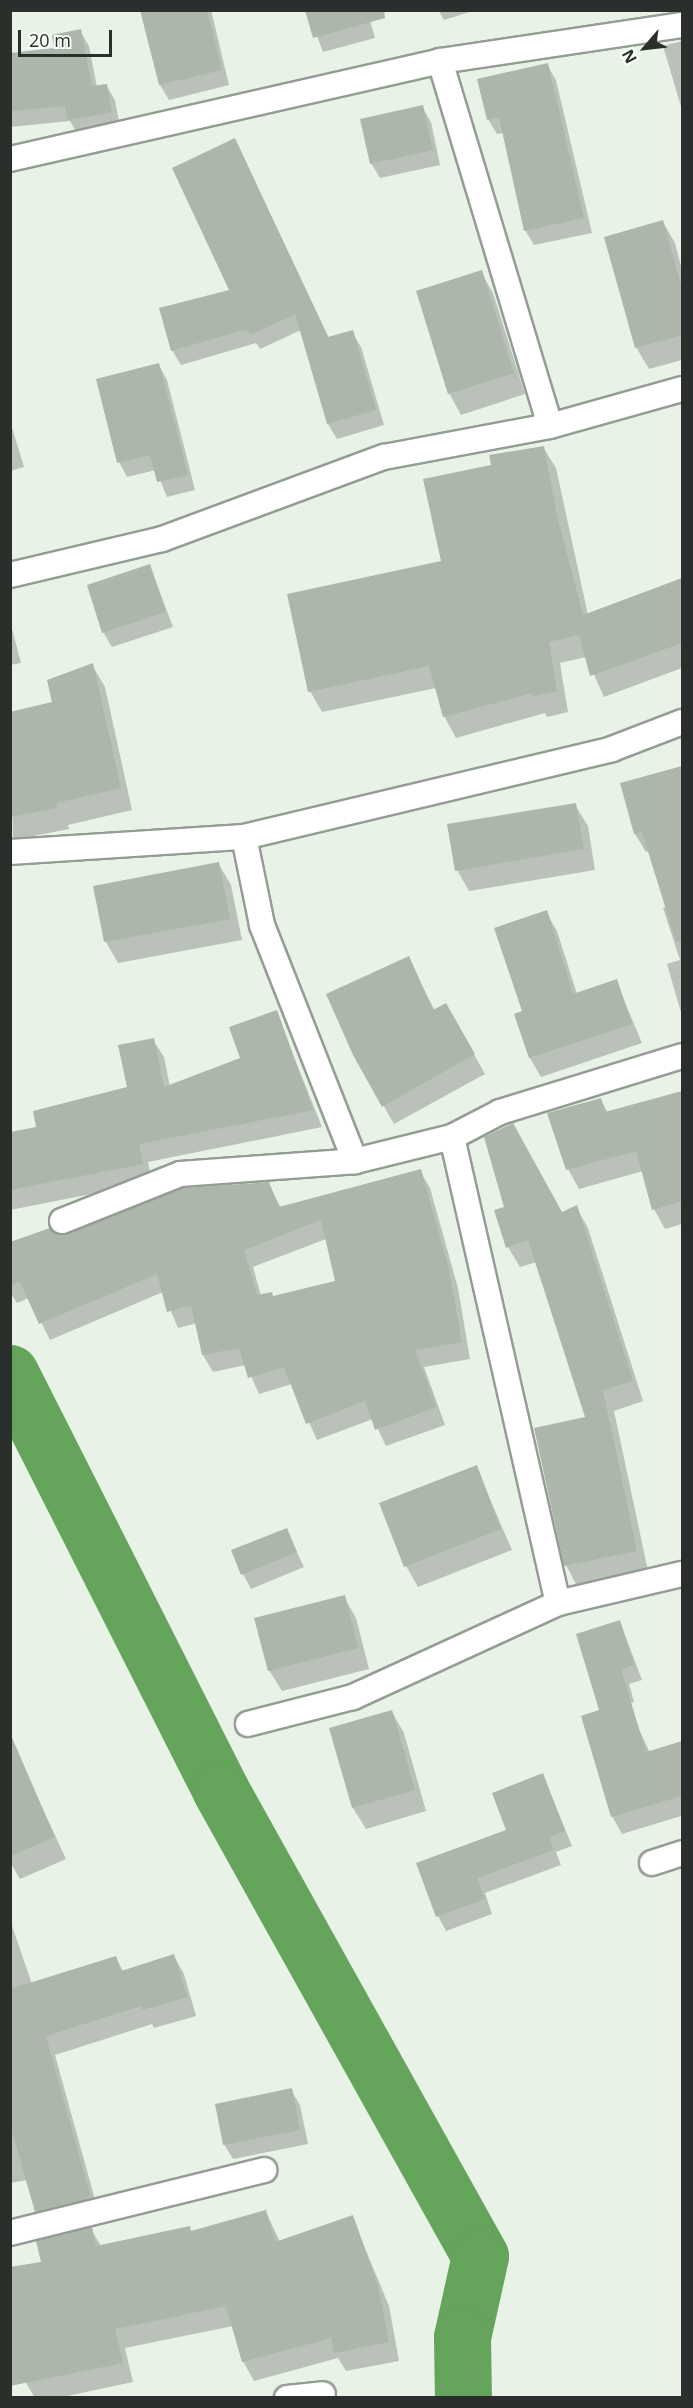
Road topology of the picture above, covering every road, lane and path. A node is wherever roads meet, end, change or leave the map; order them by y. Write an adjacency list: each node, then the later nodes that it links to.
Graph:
1 (682, 25): 2 (street)
2 (440, 61): 3 (street); 5 (street)
3 (10, 159)
4 (682, 389): 5 (street)
5 (550, 426): 6 (street)
6 (10, 575)
7 (682, 722): 8 (street)
8 (244, 837): 9 (street); 12 (street)
9 (10, 852)
10 (682, 1056): 11 (street)
11 (452, 1137): 12 (street); 15 (street)
12 (355, 1161): 13 (street)
13 (62, 1221)
14 (682, 1574): 15 (street)
15 (558, 1603): 16 (street)
16 (248, 1724)
17 (682, 1853): 18 (street)
18 (652, 1863)
19 (264, 2170): 20 (street)
20 (10, 2233)
21 (323, 2394): 22 (street)
22 (287, 2397)

